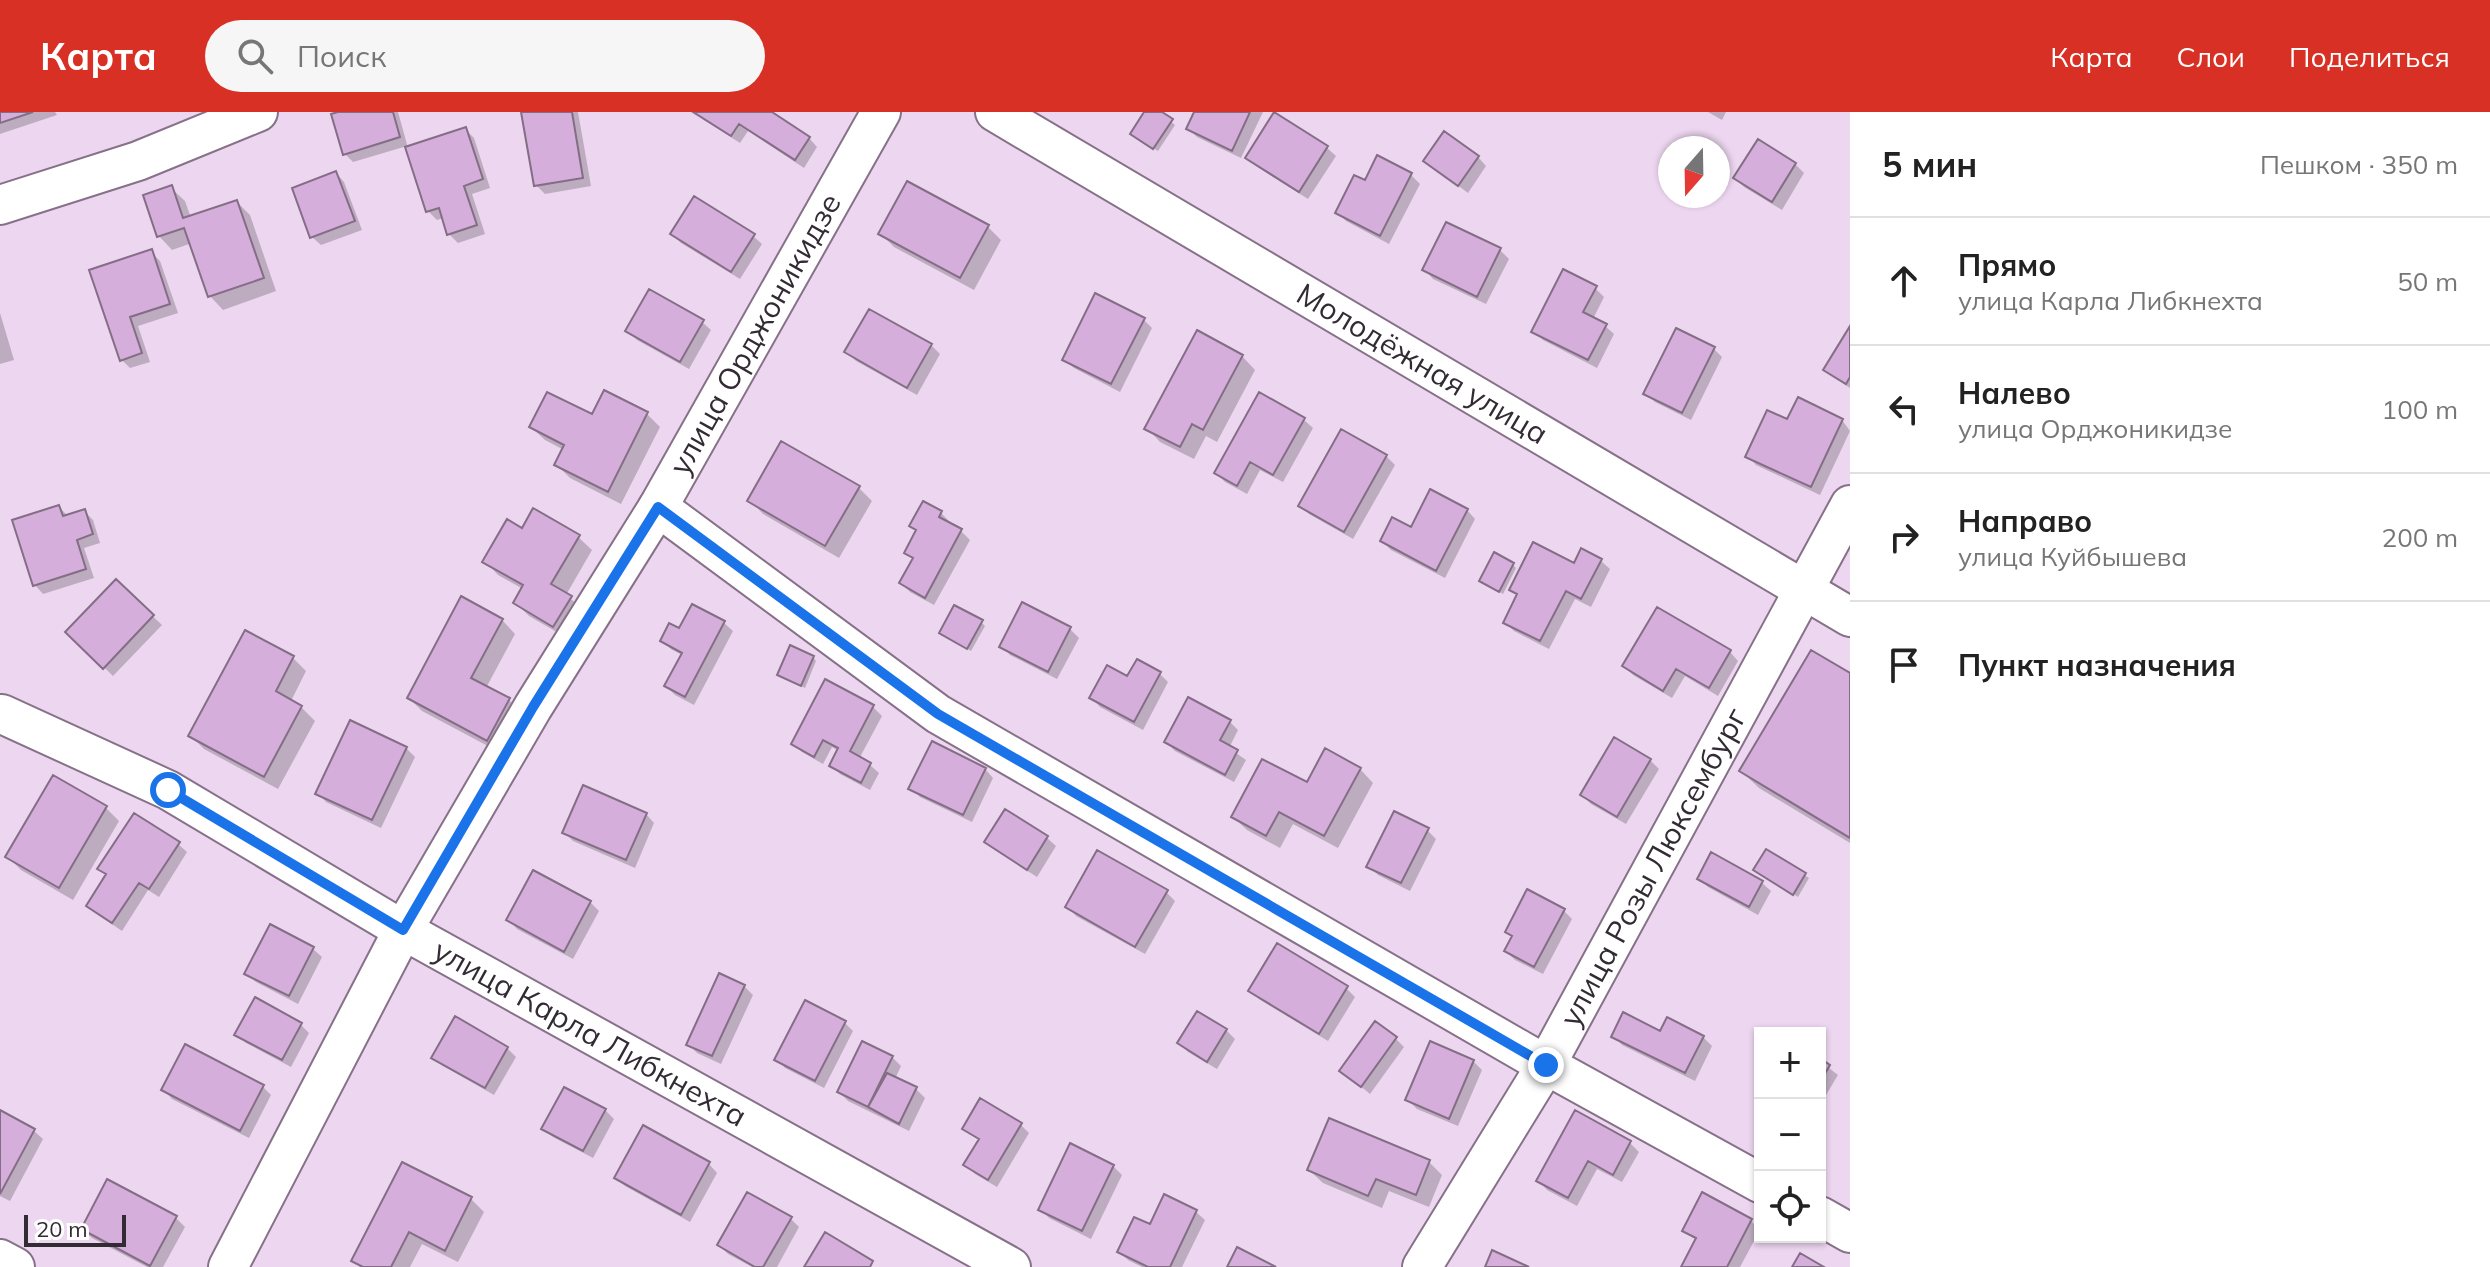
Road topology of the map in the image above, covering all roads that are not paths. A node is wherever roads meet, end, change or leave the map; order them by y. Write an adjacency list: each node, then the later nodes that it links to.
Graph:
1 (258, 112): 4 (street)
2 (881, 112): 6 (street, улица Орджоникидзе)
3 (995, 112): 7 (street, Молодёжная улица)
4 (0, 205)
5 (1850, 505): 7 (street, улица Розы Люксембург)
6 (658, 507): 10 (street, улица Орджоникидзе); 11 (street)
7 (1803, 590): 8 (street, Молодёжная улица); 11 (street, улица Розы Люксембург)
8 (1850, 617)
9 (1, 711): 10 (street, улица Карла Либкнехта)
10 (403, 930): 17 (street, улица Орджоникидзе); 18 (street, улица Карла Либкнехта)
11 (1546, 1065): 12 (street); 19 (street, улица Розы Люксембург)
12 (1754, 1180)
13 (1826, 1219): 14 (street)
14 (1850, 1233)
15 (0, 1259): 16 (street)
16 (15, 1267)
17 (228, 1267)
18 (1011, 1267)
19 (1422, 1267)

